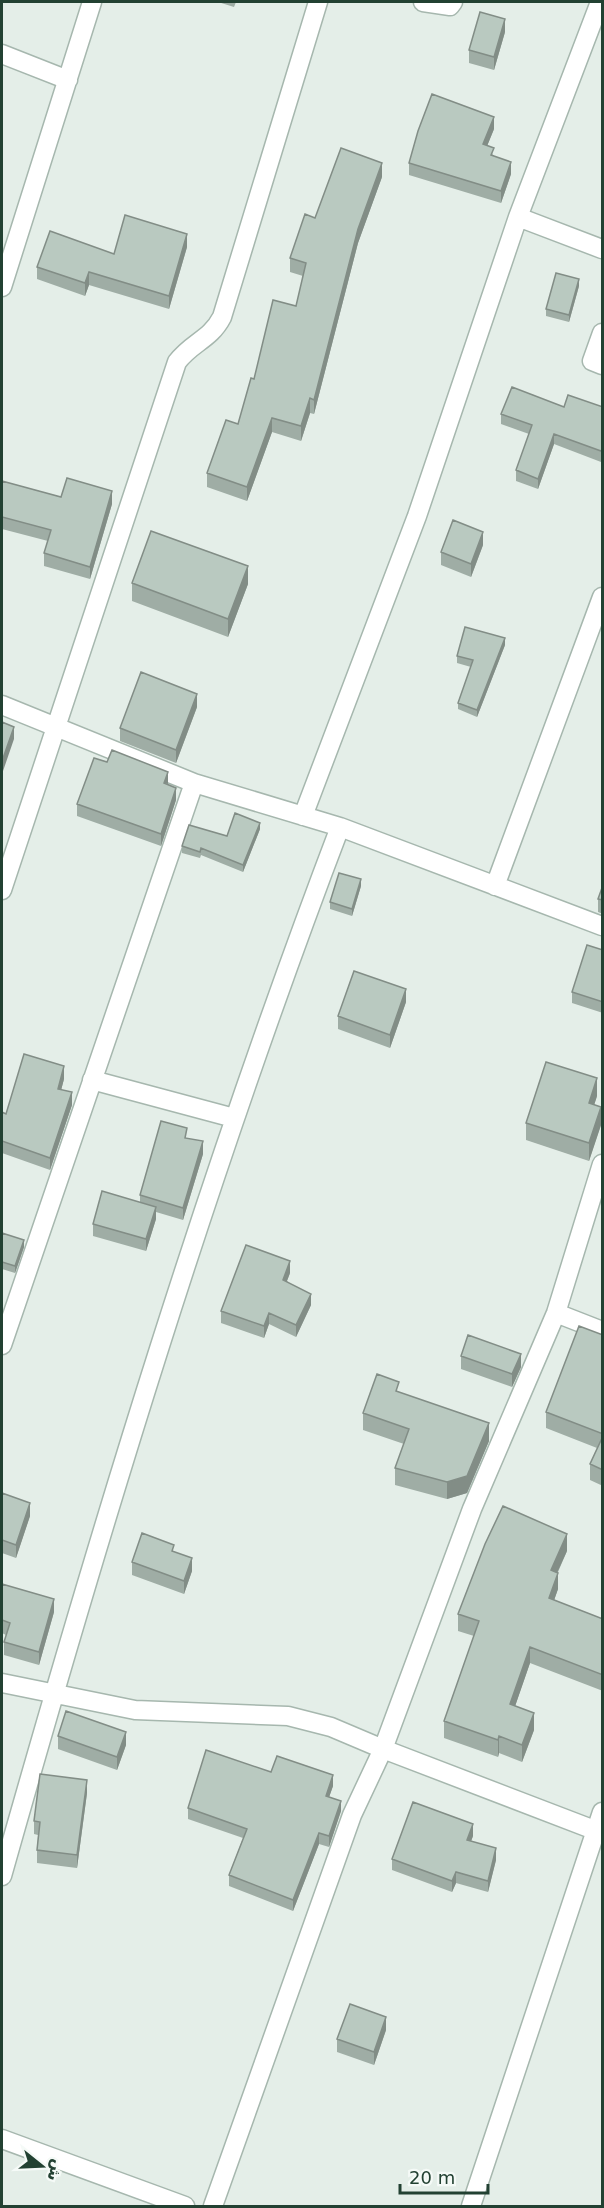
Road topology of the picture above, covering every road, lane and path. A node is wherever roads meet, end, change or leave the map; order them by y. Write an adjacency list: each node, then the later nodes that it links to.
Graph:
1 (92, 2): 7 (street)
2 (318, 2): 15 (street)
3 (423, 2): 4 (street)
4 (453, 2)
5 (600, 2): 8 (street)
6 (2, 54): 7 (street)
7 (68, 80): 10 (street)
8 (518, 217): 9 (street); 17 (street)
9 (603, 249)
10 (3, 277)
11 (603, 333): 12 (street)
12 (603, 364)
13 (603, 597): 19 (street)
14 (2, 705): 15 (street)
15 (56, 728): 16 (street); 20 (street)
16 (194, 783): 17 (street); 22 (street)
17 (303, 816): 18 (street)
18 (340, 827): 19 (street); 23 (street)
19 (495, 886): 21 (street)
20 (2, 889)
21 (603, 926)
22 (93, 1080): 23 (street); 27 (street)
23 (234, 1118): 29 (street)
24 (603, 1164): 25 (street)
25 (556, 1313): 26 (street); 30 (street)
26 (603, 1331)
27 (2, 1345)
28 (2, 1683): 29 (street)
29 (52, 1695): 30 (street); 33 (street)
30 (383, 1749): 32 (street); 36 (street)
31 (603, 1812): 32 (street)
32 (600, 1831): 37 (street)
33 (2, 1876)
34 (2, 2139): 35 (street)
35 (185, 2206)
36 (213, 2206)
37 (471, 2206)

